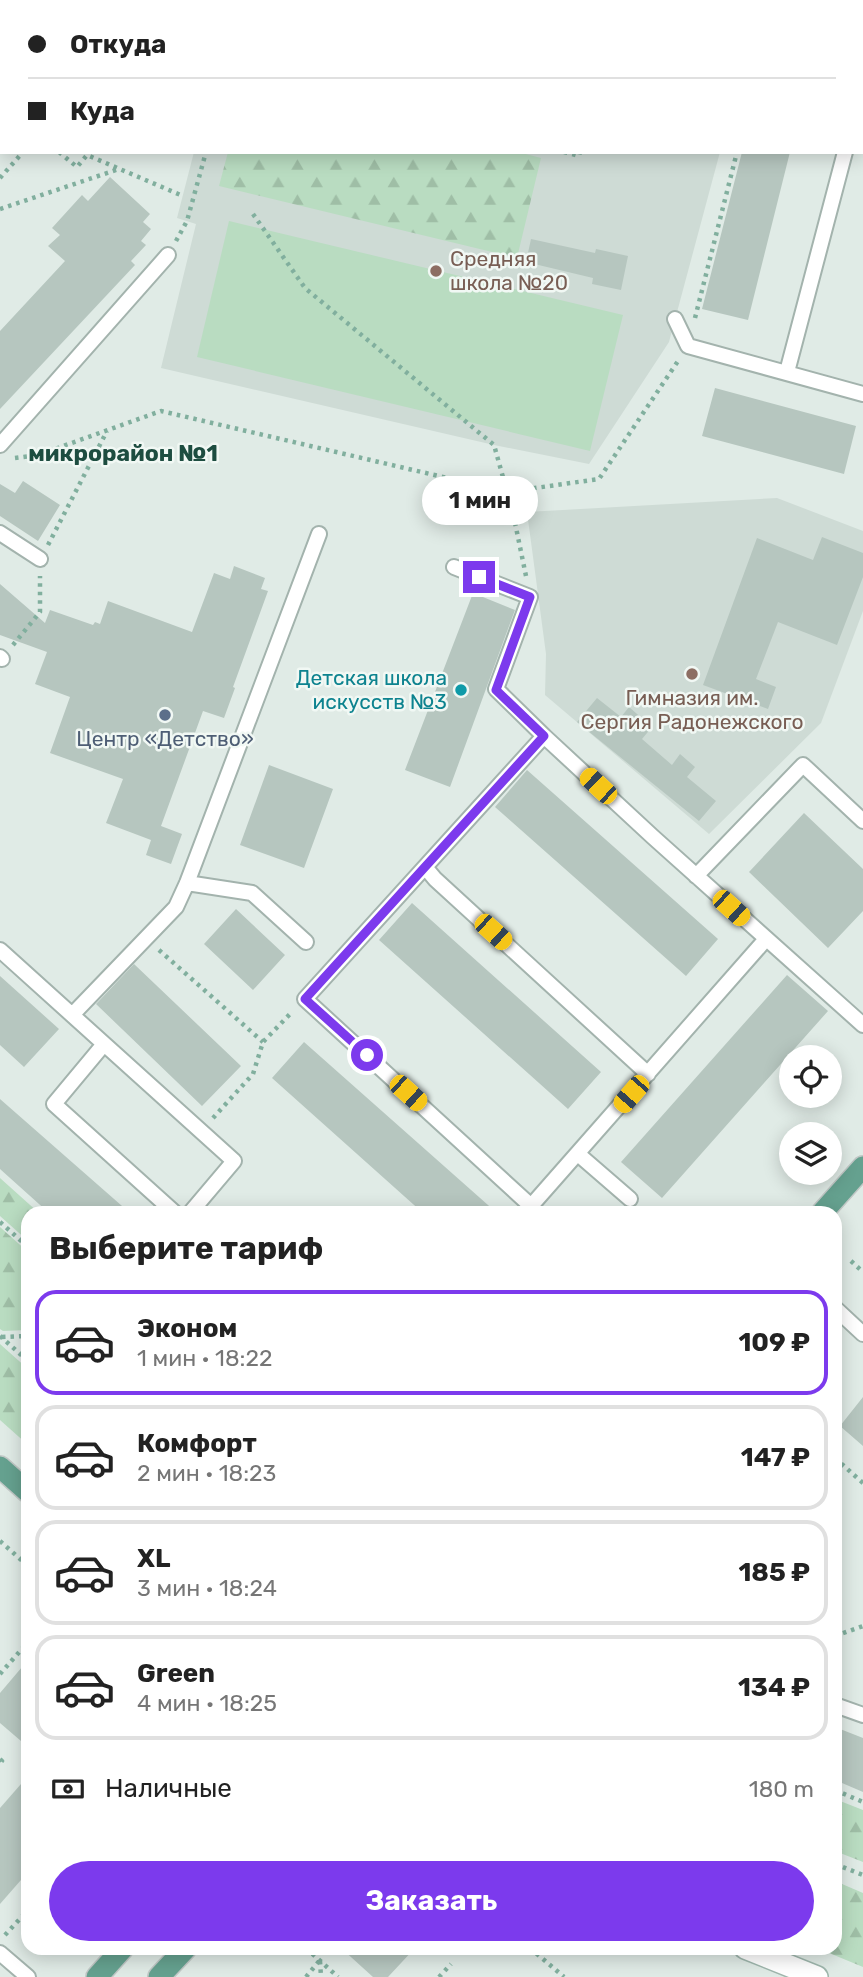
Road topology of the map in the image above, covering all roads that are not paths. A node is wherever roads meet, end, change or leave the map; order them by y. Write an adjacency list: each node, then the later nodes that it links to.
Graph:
1 (844, 154): 4 (lane)
2 (168, 255): 6 (lane)
3 (675, 319): 4 (lane)
4 (787, 372): 5 (lane)
5 (863, 394)
6 (0, 445)
7 (0, 533): 9 (lane)
8 (319, 534): 15 (lane)
9 (40, 559)
10 (454, 567): 11 (lane)
11 (544, 736): 13 (lane); 14 (lane)
12 (863, 821): 14 (lane)
13 (425, 867): 22 (lane); 28 (lane)
14 (696, 876): 16 (lane)
15 (187, 883): 17 (lane); 19 (lane)
16 (766, 939): 20 (lane); 22 (lane)
17 (306, 942)
18 (0, 950): 19 (lane)
19 (72, 1015): 21 (lane)
20 (863, 1025)
21 (104, 1044): 26 (lane); 27 (lane)
22 (648, 1074): 23 (lane)
23 (578, 1154): 25 (lane); 29 (lane)
24 (863, 1167): 30 (main road)
25 (630, 1199)
26 (167, 1206)
27 (196, 1206)
28 (526, 1206)
29 (532, 1206)
30 (828, 1206)
31 (842, 1314): 32 (lane)
32 (863, 1334)
33 (0, 1467): 34 (main road)
34 (21, 1486)
35 (842, 1708): 36 (lane)
36 (863, 1715)
37 (0, 1953): 41 (lane)
38 (116, 1955): 42 (main road)
39 (179, 1955): 43 (main road)
40 (762, 1955): 44 (main road)
41 (28, 1977)
42 (97, 1977)
43 (159, 1977)
44 (817, 1977)

